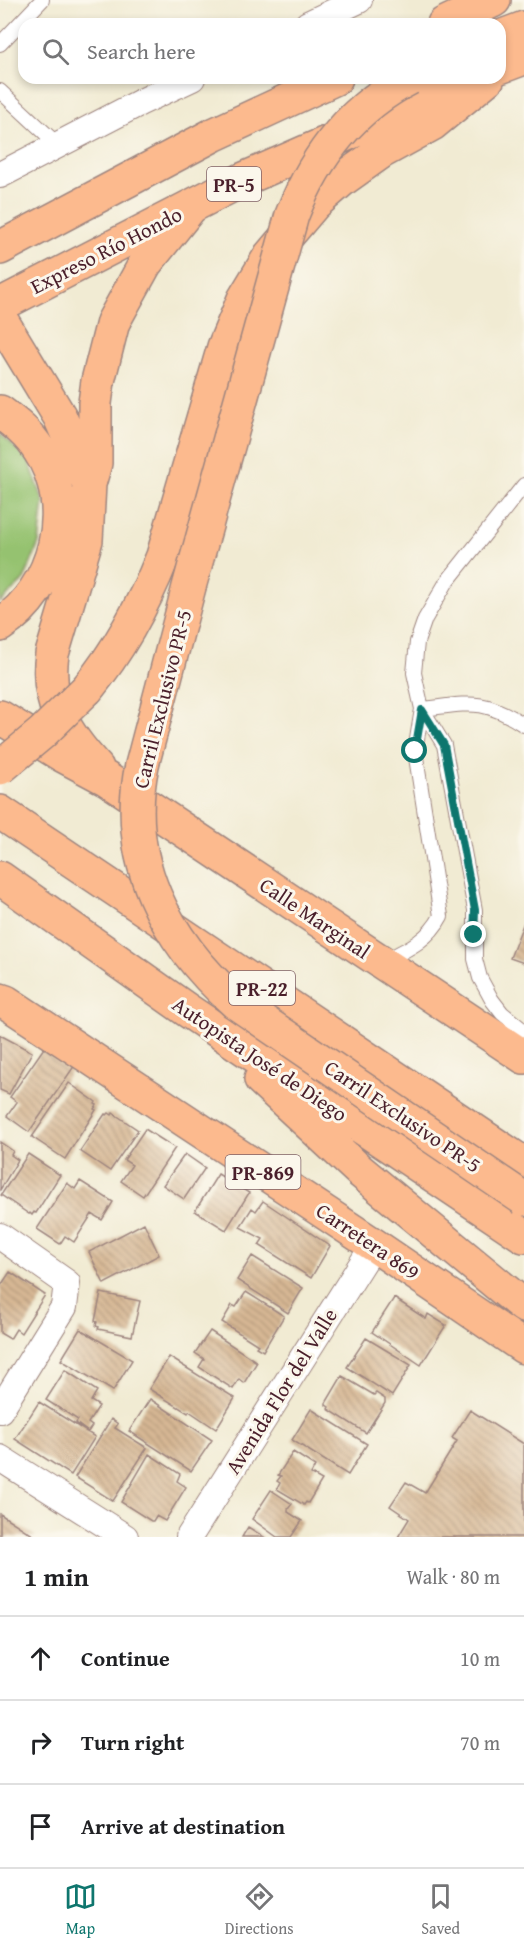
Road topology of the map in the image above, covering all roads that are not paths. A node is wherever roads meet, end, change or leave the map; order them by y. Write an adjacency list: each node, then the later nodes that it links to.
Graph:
1 (42, 0): 4 (lane)
2 (359, 0): 5 (street)
3 (494, 0): 6 (highway)
4 (25, 18)
5 (321, 18)
6 (456, 18)
7 (18, 25): 9 (lane)
8 (524, 28): 10 (highway)
9 (0, 44)
10 (506, 54)
11 (180, 84): 17 (street)
12 (323, 84): 20 (highway, PR-5)
13 (400, 84): 40 (highway, Carril Exclusivo PR-5, bridge)
14 (456, 84): 19 (highway, Expreso Río Hondo / PR-5)
15 (477, 84): 30 (highway, bridge)
16 (0, 91): 17 (lane)
17 (58, 145): 18 (street)
18 (0, 175)
19 (190, 208): 21 (highway, Expreso Río Hondo / PR-5); 24 (highway)
20 (0, 248)
21 (0, 305)
22 (0, 318): 24 (highway)
23 (0, 412): 26 (highway)
24 (89, 484): 31 (highway)
25 (524, 485): 27 (lane)
26 (0, 625)
27 (422, 710): 29 (lane); 34 (lane); 37 (lane)
28 (0, 717): 31 (highway)
29 (524, 725)
30 (0, 768)
31 (106, 779): 34 (highway, Calle Marginal)
32 (0, 812): 39 (highway, PR-22)
33 (0, 878): 36 (highway, Autopista José de Diego / PR-22)
34 (382, 962): 38 (highway, Calle Marginal)
35 (0, 1000): 43 (highway, Carretera 869 / PR-869)
36 (187, 1010): 42 (highway, Autopista José de Diego / PR-22); 44 (highway)
37 (524, 1031)
38 (524, 1057)
39 (524, 1164)
40 (524, 1199)
41 (0, 1236): 46 (street)
42 (524, 1236)
43 (374, 1245): 45 (highway, Carretera 869 / PR-869); 49 (street, Avenida Flor del Valle)
44 (524, 1306)
45 (524, 1347)
46 (0, 1410)
47 (0, 1458): 48 (street)
48 (125, 1537)
49 (189, 1537)

